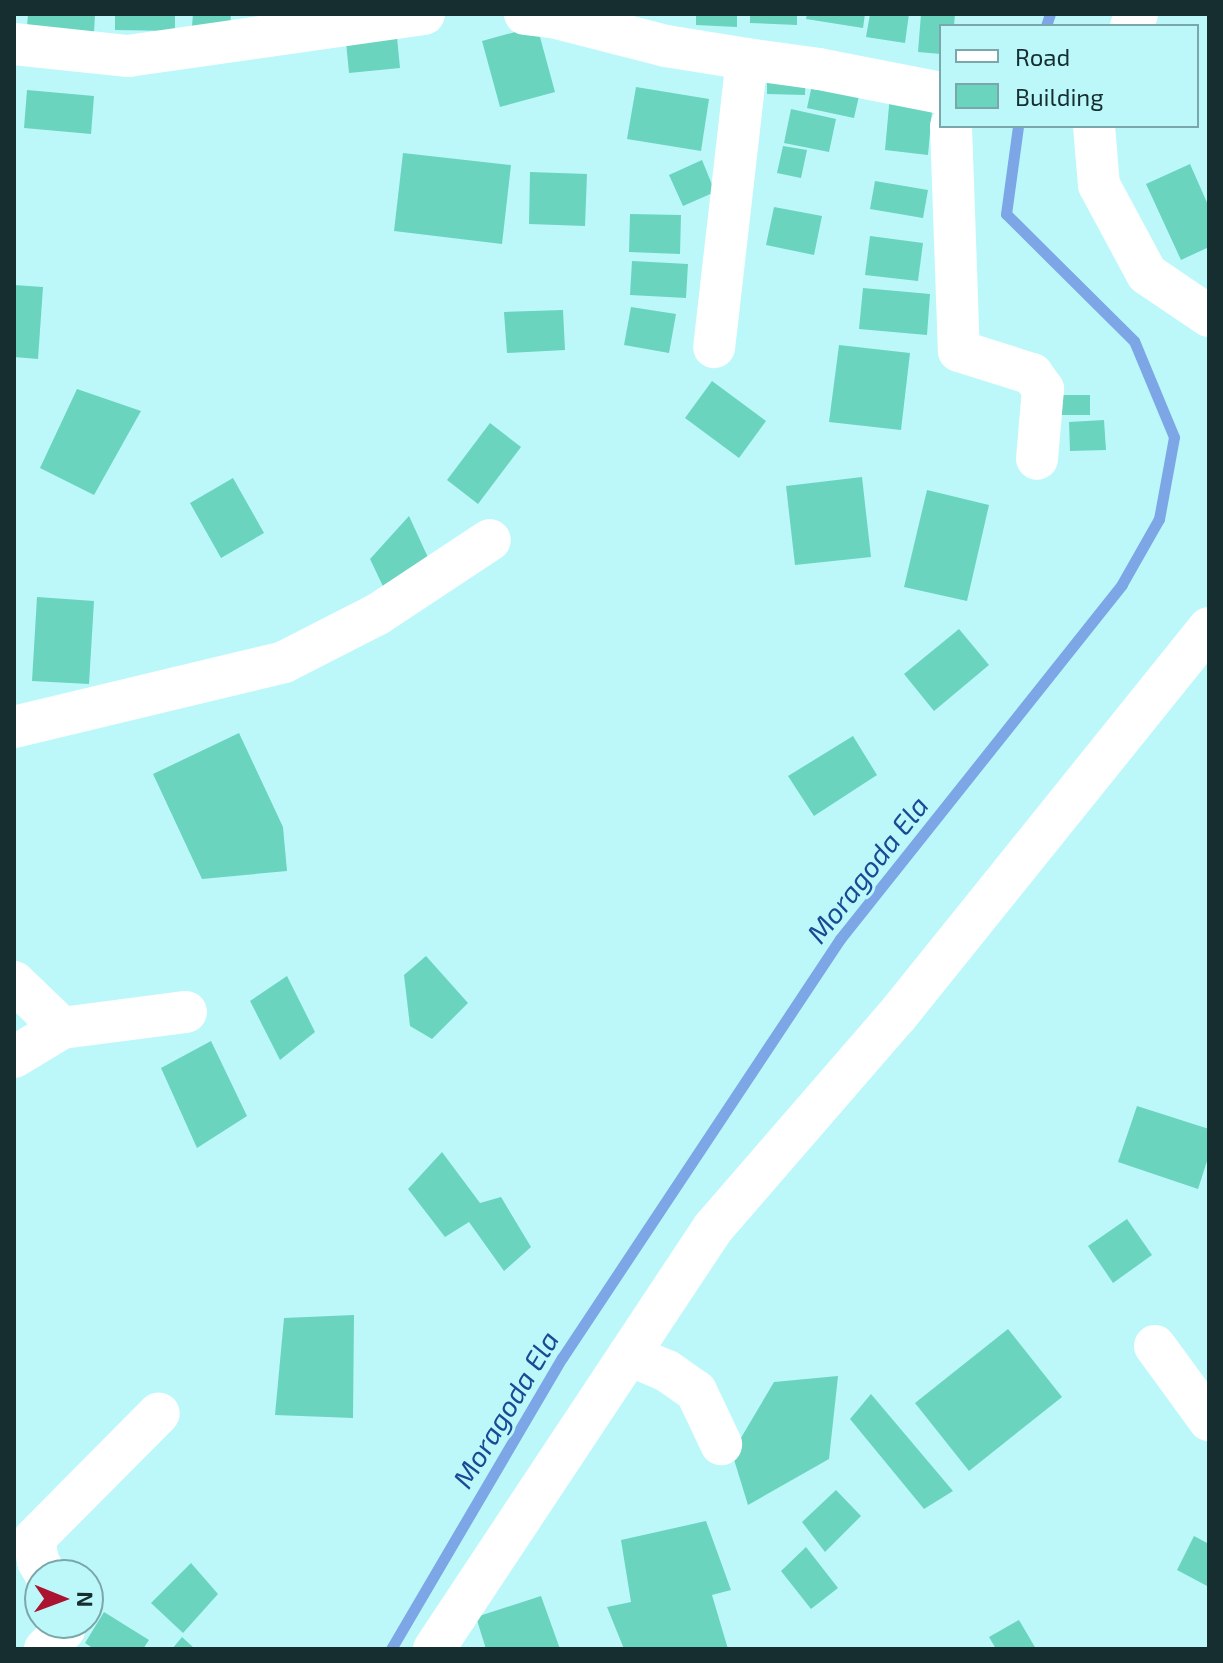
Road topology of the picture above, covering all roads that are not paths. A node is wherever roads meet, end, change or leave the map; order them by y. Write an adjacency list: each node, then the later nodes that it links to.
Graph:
1 (424, 14): 3 (street)
2 (525, 14): 4 (street)
3 (14, 44)
4 (747, 59): 5 (street); 9 (street)
5 (939, 93)
6 (951, 128): 10 (street)
7 (1094, 128): 8 (street)
8 (1209, 316)
9 (714, 347)
10 (1037, 459)
11 (490, 540): 13 (street)
12 (1209, 628): 19 (street)
13 (14, 727)
14 (14, 982): 16 (street)
15 (186, 1012): 16 (street)
16 (62, 1028): 17 (street)
17 (14, 1057)
18 (1155, 1346): 21 (street)
19 (629, 1355): 22 (street); 24 (street)
20 (159, 1413): 23 (street)
21 (1209, 1420)
22 (721, 1444)
23 (38, 1559)
24 (434, 1649)

